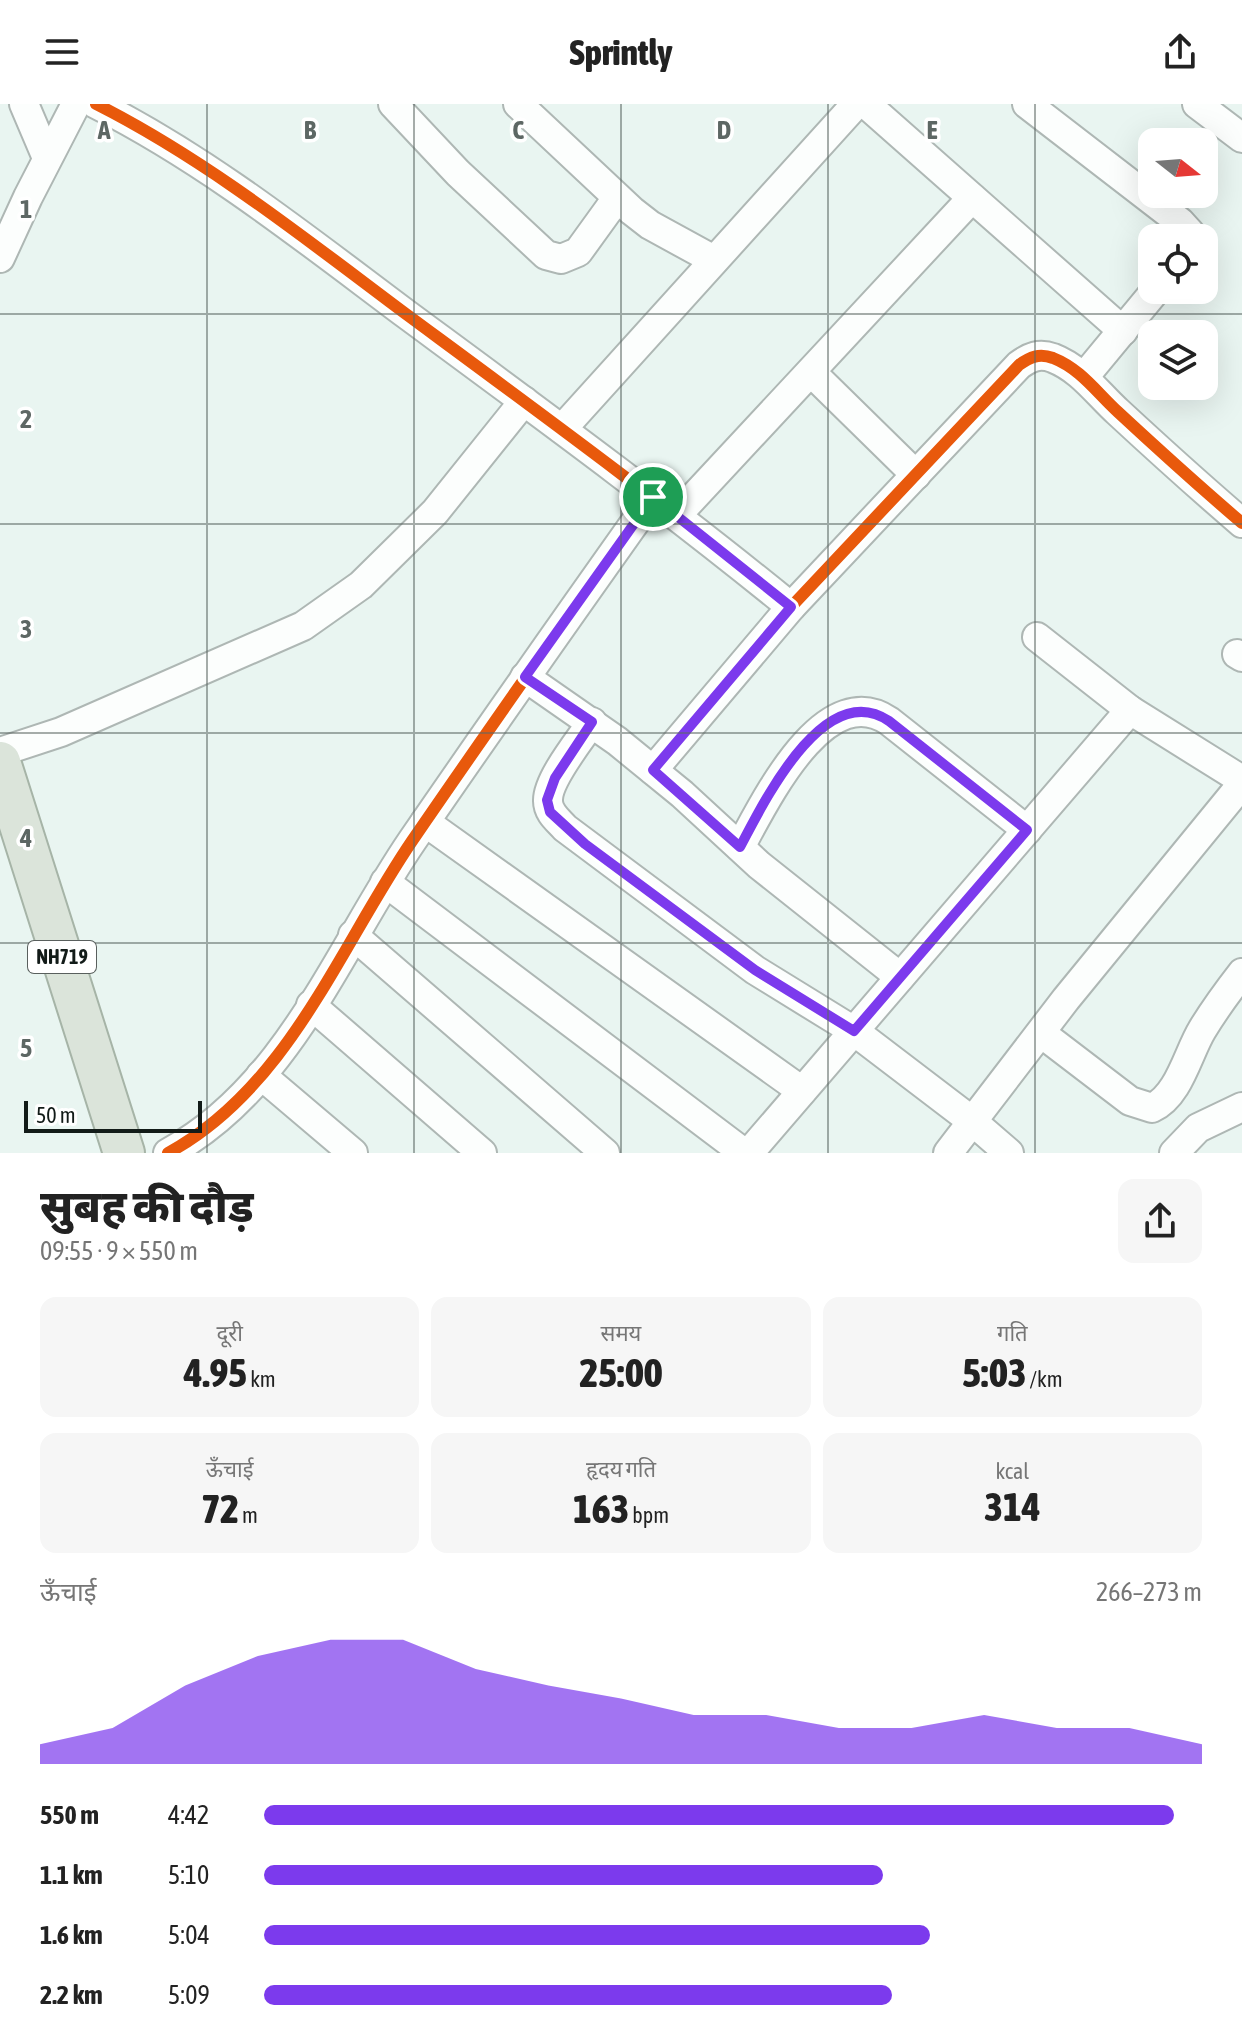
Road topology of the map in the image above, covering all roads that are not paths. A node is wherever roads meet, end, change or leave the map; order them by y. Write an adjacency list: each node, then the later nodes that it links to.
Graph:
1 (24, 104): 11 (street)
2 (76, 104): 11 (street)
3 (96, 104): 21 (street)
4 (393, 104): 12 (street)
5 (518, 104): 12 (street)
6 (856, 104): 16 (street)
7 (866, 104): 13 (street)
8 (1027, 104): 14 (street)
9 (1197, 104): 10 (street)
10 (1242, 138)
11 (47, 158): 15 (street)
12 (617, 198): 16 (street)
13 (972, 198): 18 (street); 19 (street)
14 (1182, 224)
15 (0, 258)
16 (714, 260): 22 (street)
17 (1145, 304): 18 (street)
18 (1123, 331): 20 (street)
19 (811, 372): 23 (street); 25 (street)
20 (1084, 377): 23 (street); 26 (street)
21 (524, 401): 22 (street); 32 (street)
22 (562, 429): 24 (street)
23 (916, 475): 27 (street)
24 (653, 497): 25 (street); 29 (street)
25 (677, 515): 27 (street)
26 (1242, 523)
27 (791, 607): 34 (street)
28 (1037, 637): 30 (street)
29 (525, 677): 31 (street); 36 (street)
30 (1130, 710): 35 (street); 37 (street)
31 (592, 722): 34 (street); 44 (street)
32 (0, 752)
33 (0, 762): 50 (highway, NH719)
34 (653, 770): 38 (street)
35 (1242, 782): 45 (street)
36 (425, 822): 39 (street); 47 (street)
37 (1027, 830): 38 (street); 42 (street)
38 (740, 847): 42 (street)
39 (385, 882): 40 (street); 55 (street)
40 (353, 935): 43 (street); 54 (street)
41 (1242, 973): 45 (street)
42 (900, 977): 44 (street)
43 (311, 1005): 46 (street); 53 (street)
44 (854, 1031): 47 (street); 49 (street)
45 (1041, 1033): 49 (street)
46 (261, 1075): 51 (street); 52 (street)
47 (802, 1091): 55 (street)
48 (1242, 1107): 58 (street)
49 (972, 1121): 56 (street); 57 (street)
50 (124, 1153)
51 (168, 1153)
52 (353, 1153)
53 (482, 1153)
54 (605, 1153)
55 (746, 1153)
56 (948, 1153)
57 (1009, 1153)
58 (1174, 1153)

